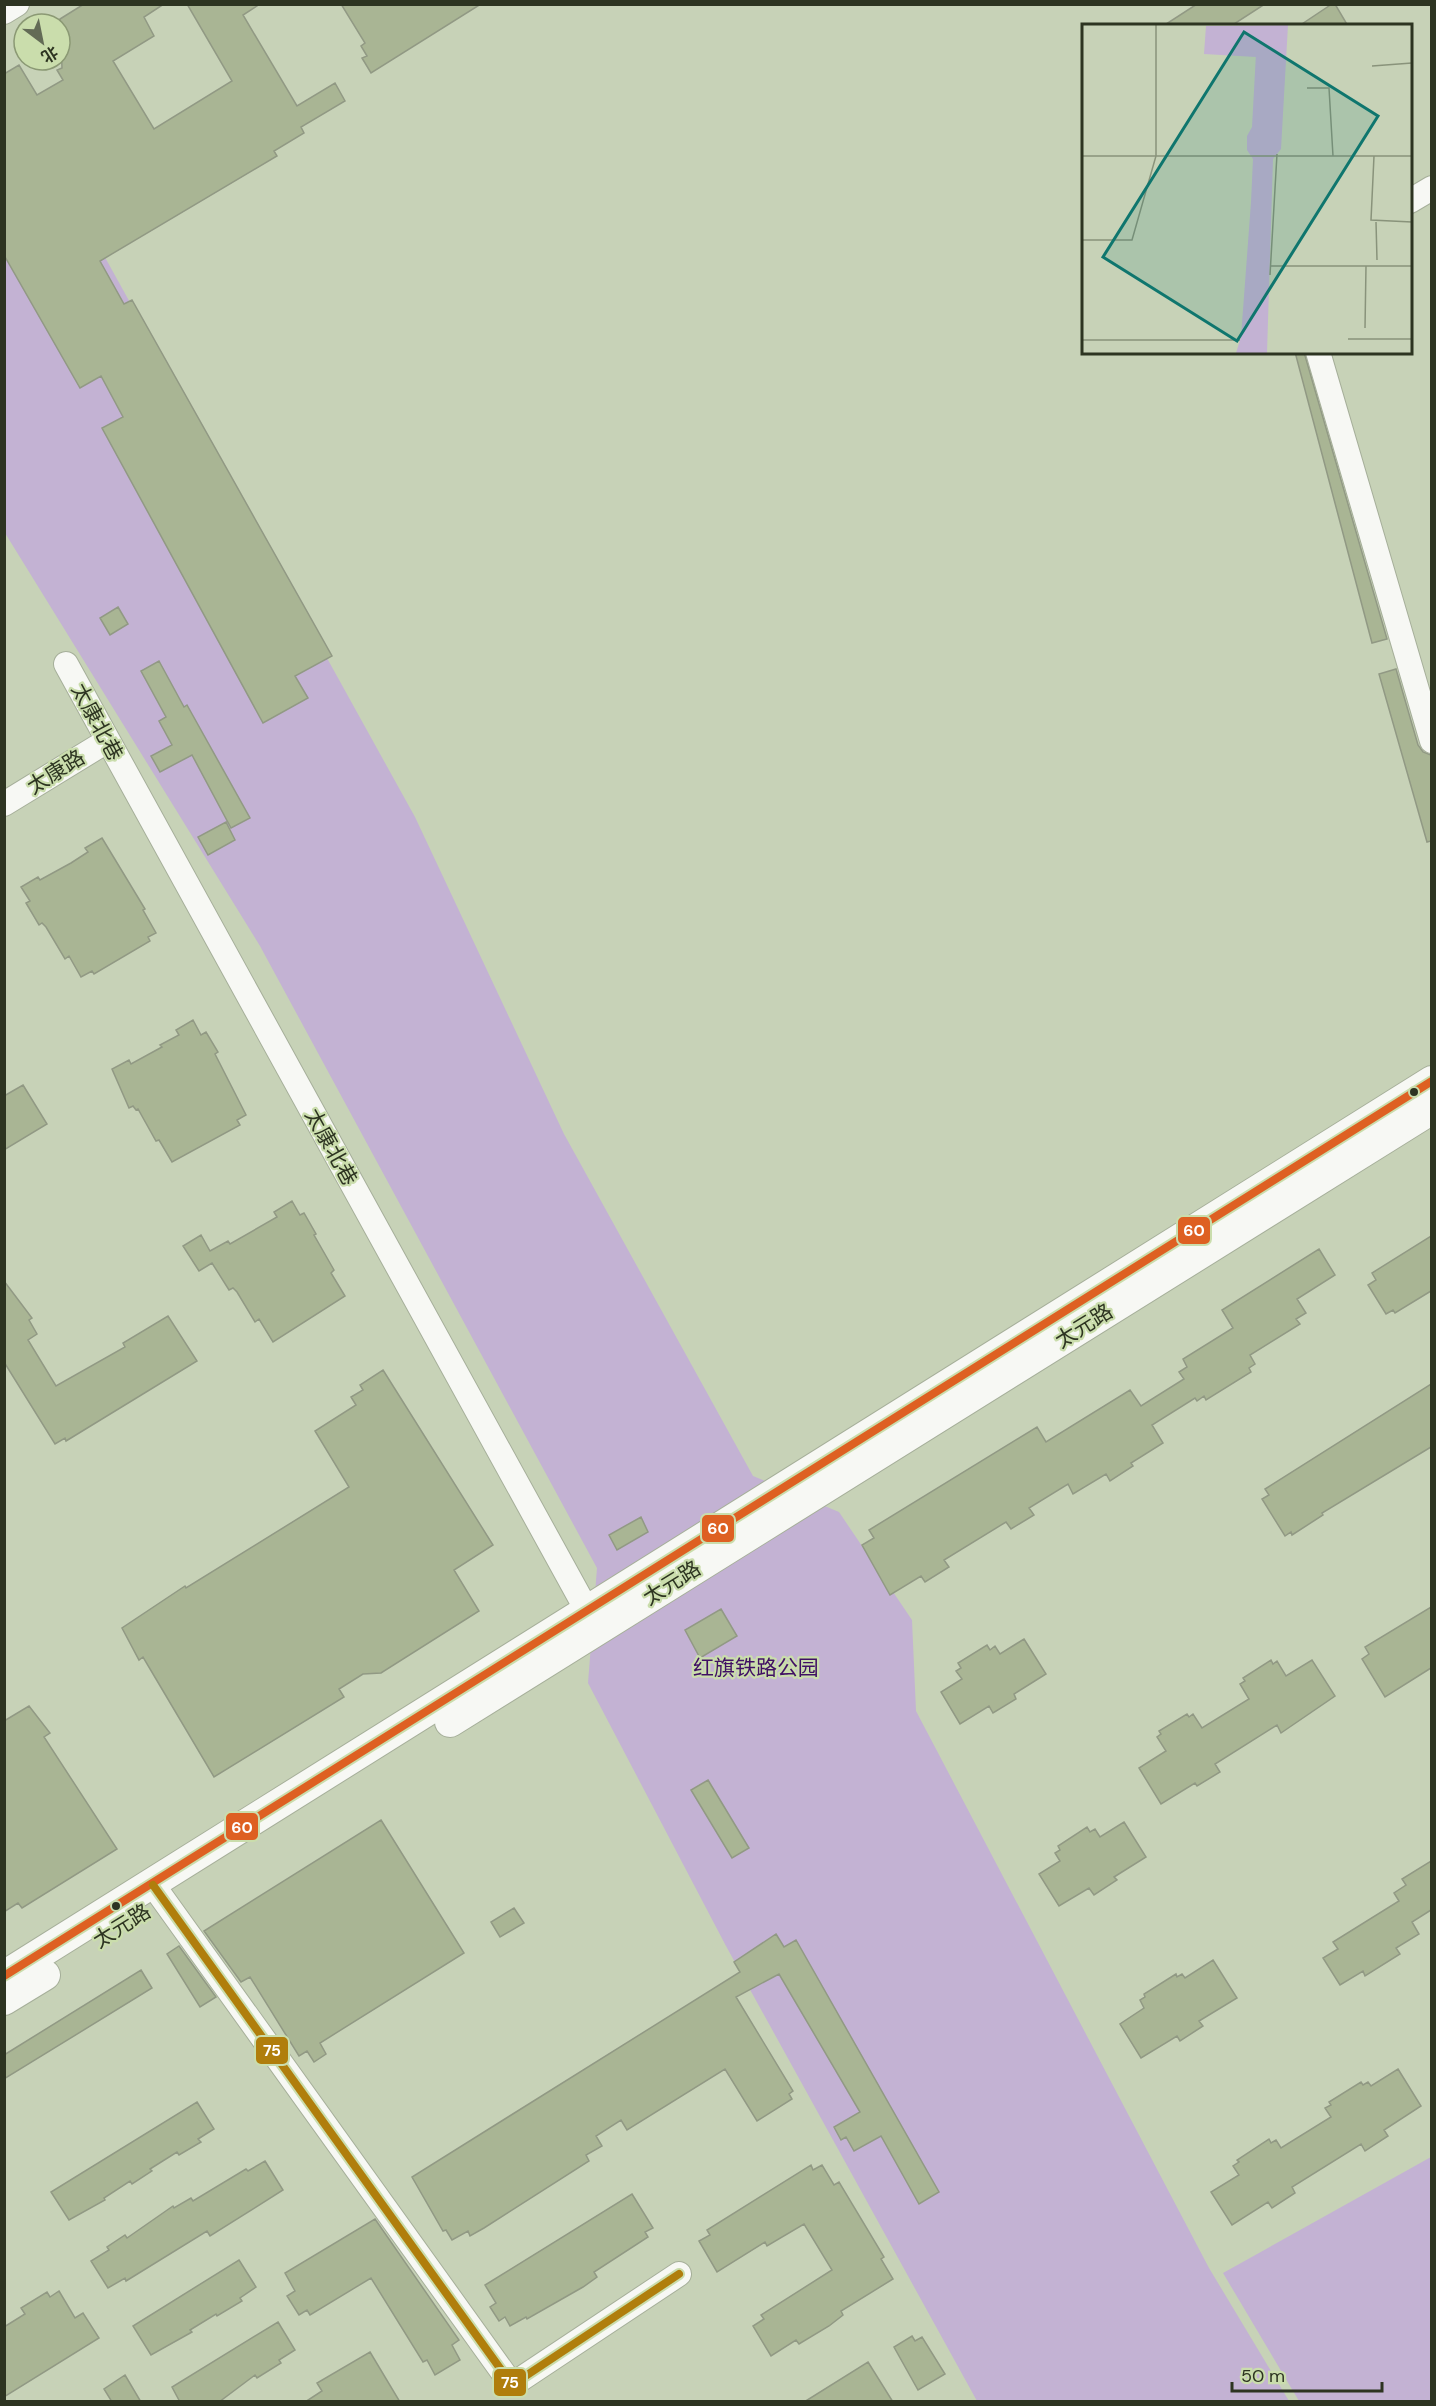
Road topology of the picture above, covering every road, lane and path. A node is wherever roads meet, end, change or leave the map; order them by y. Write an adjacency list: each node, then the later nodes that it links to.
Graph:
1 (17, 4): 2 (street)
2 (4, 12)
3 (1431, 188): 4 (street)
4 (1412, 200)
5 (1319, 354): 8 (street)
6 (66, 664): 7 (street, 太康北巷)
7 (107, 741): 9 (street, 太康路); 12 (street, 太康北巷)
8 (1431, 741)
9 (4, 804)
10 (1431, 1081): 12 (main road, 太元路)
11 (1431, 1109): 12 (main road, 太元路)
12 (592, 1620): 13 (main road, 太元路)
13 (158, 1892): 14 (main road, 太元路); 15 (main road, 太元路); 16 (street)
14 (4, 1976)
15 (4, 2000)
16 (679, 2274)

